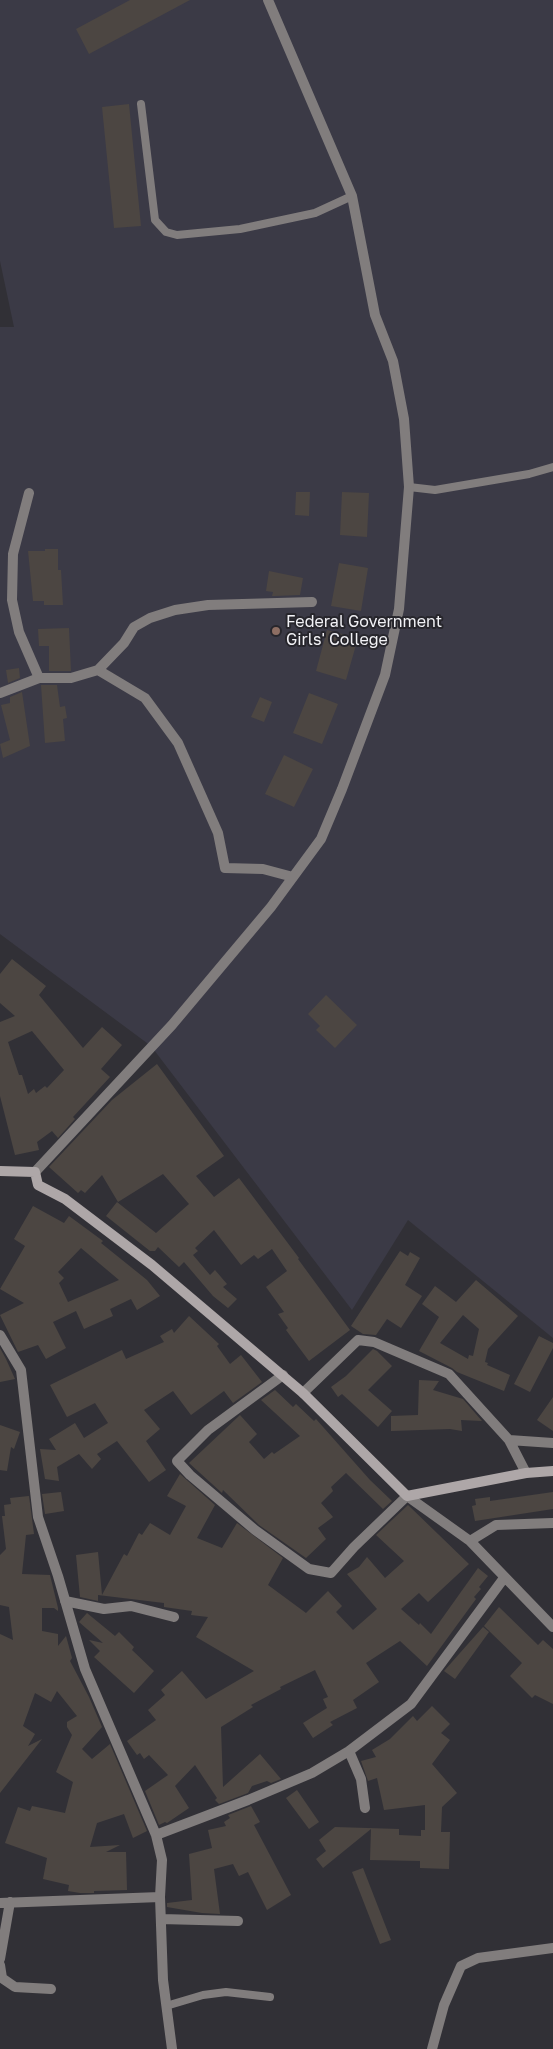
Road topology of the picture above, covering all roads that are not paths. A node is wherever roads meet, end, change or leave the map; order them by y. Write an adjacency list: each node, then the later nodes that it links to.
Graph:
1 (268, 0): 3 (street)
2 (141, 104): 3 (lane)
3 (352, 196): 5 (street)
4 (553, 466): 5 (lane)
5 (409, 487): 11 (street)
6 (28, 493): 9 (street)
7 (312, 602): 8 (street)
8 (98, 670): 9 (street); 11 (street)
9 (38, 678): 10 (street)
10 (0, 693)
11 (293, 877): 13 (street)
12 (0, 1171): 13 (street)
13 (35, 1172): 15 (street)
14 (0, 1336): 25 (street)
15 (283, 1375): 16 (street); 21 (street)
16 (303, 1393): 17 (street); 21 (street)
17 (509, 1440): 18 (street); 20 (street)
18 (553, 1443)
19 (553, 1471): 20 (street)
20 (526, 1473): 21 (street)
21 (407, 1496): 23 (street)
22 (553, 1523): 23 (street)
23 (470, 1540): 24 (street)
24 (504, 1578): 27 (street); 28 (street)
25 (65, 1601): 26 (street); 30 (street)
26 (174, 1617)
27 (553, 1627)
28 (349, 1751): 29 (street); 30 (street)
29 (365, 1808)
30 (156, 1835): 31 (street)
31 (160, 1896): 32 (street); 33 (street)
32 (5, 1902): 36 (street)
33 (161, 1919): 34 (street); 40 (street)
34 (238, 1921)
35 (553, 1948): 42 (street)
36 (0, 1959)
37 (0, 1965): 38 (street)
38 (51, 1989)
39 (270, 1997): 40 (lane)
40 (166, 2006): 41 (street)
41 (172, 2049)
42 (432, 2049)

